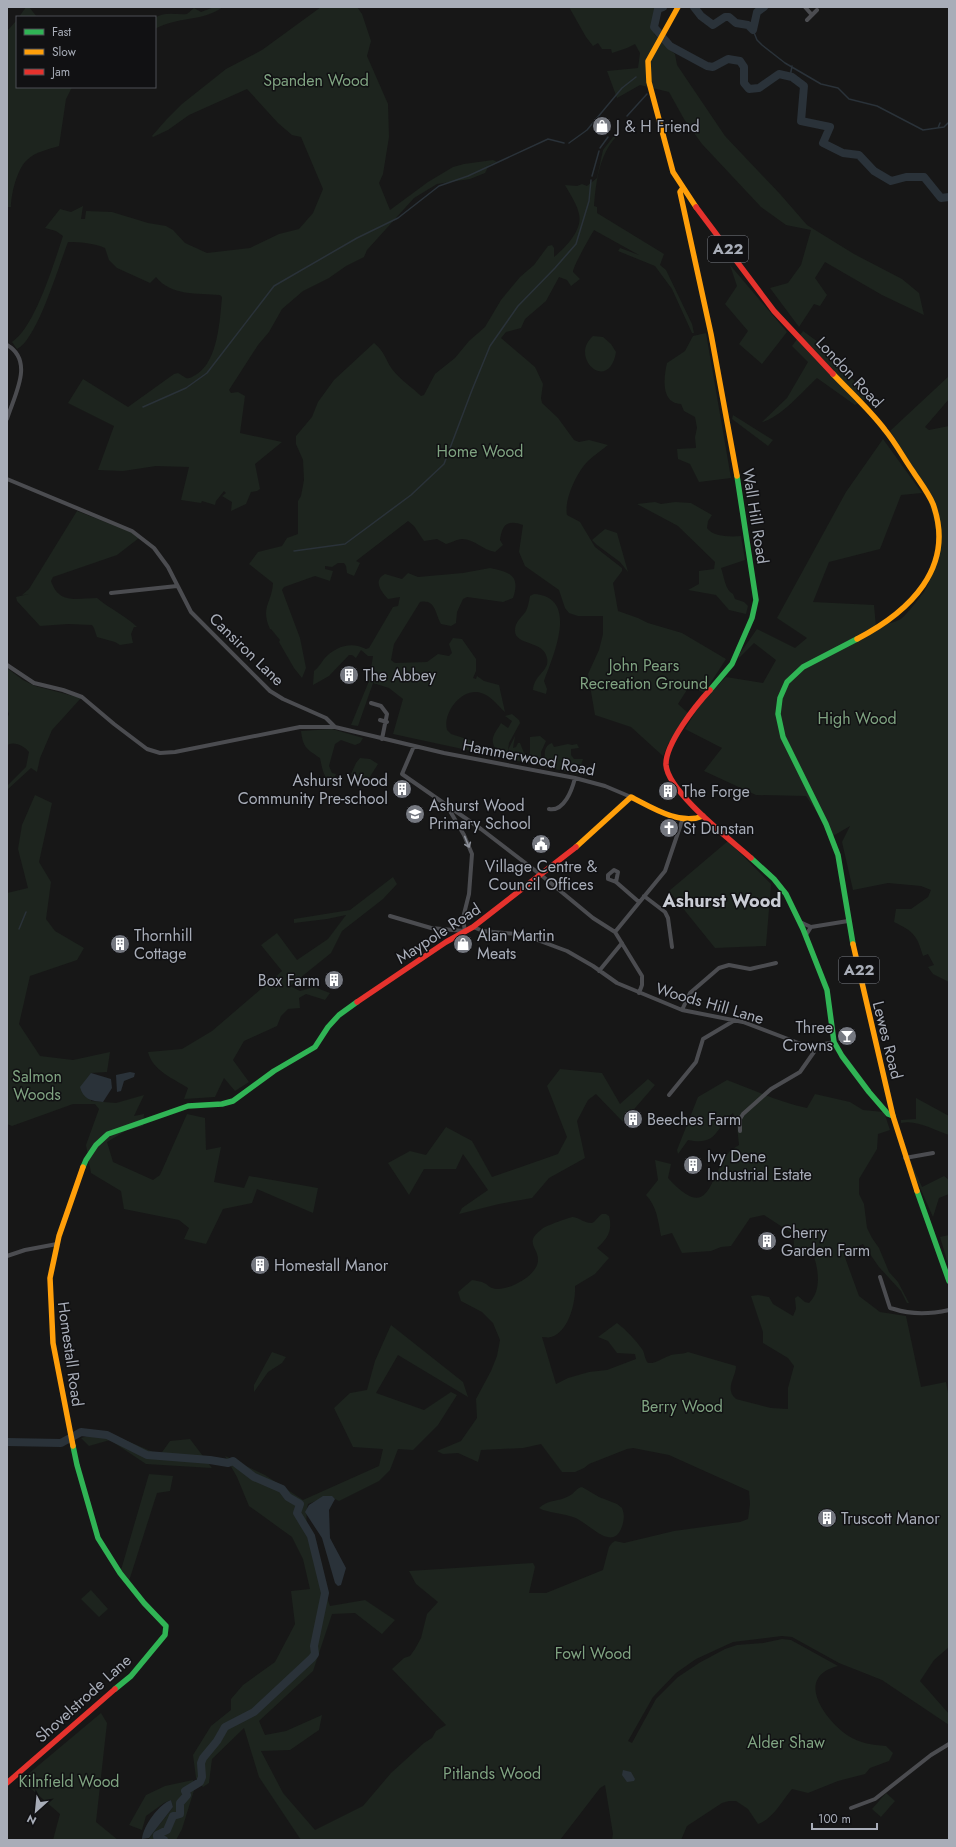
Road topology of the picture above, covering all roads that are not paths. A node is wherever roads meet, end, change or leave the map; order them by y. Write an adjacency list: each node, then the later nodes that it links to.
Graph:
1 (678, 7): 6 (main road, London Road / A22)
2 (805, 7): 4 (street)
3 (817, 10): 4 (street)
4 (812, 14): 5 (street)
5 (807, 20)
6 (682, 188): 14 (main road, London Road / A22); 24 (main road, Wall Hill Road)
7 (7, 345): 8 (street)
8 (7, 419)
9 (7, 479): 10 (street, Cansiron Lane)
10 (177, 586): 11 (street); 17 (street, Cansiron Lane)
11 (111, 593)
12 (7, 665): 17 (street, Hammerwood Road)
13 (372, 703): 16 (street)
14 (778, 714): 31 (main road, Lewes Road / A22)
15 (380, 720): 16 (street)
16 (387, 722): 18 (street)
17 (335, 727): 18 (street, Hammerwood Road)
18 (382, 739): 19 (street, Hammerwood Road)
19 (414, 746): 20 (street, Hammerwood Road); 22 (street)
20 (575, 778): 21 (street, Hammerwood Road); 23 (street)
21 (631, 797): 25 (main road, Hammerwood Road); 26 (main road, Maypole Road)
22 (449, 807): 26 (street); 35 (street, one-way to 35)
23 (549, 809)
24 (703, 816): 25 (main road, Hammerwood Road); 32 (main road)
25 (683, 818): 28 (street)
26 (541, 875): 33 (main road, Maypole Road); 36 (street)
27 (616, 882): 29 (street)
28 (644, 896): 29 (street); 39 (street)
29 (639, 902): 36 (street)
30 (390, 916): 35 (street)
31 (848, 921): 34 (street); 49 (main road, Lewes Road / A22)
32 (800, 922): 34 (street); 37 (main road)
33 (474, 927): 35 (main road, Maypole Road); 41 (street, Woods Hill Lane)
34 (811, 927): 37 (street)
35 (464, 932): 47 (main road, Maypole Road)
36 (615, 932): 38 (street)
37 (806, 935): 45 (main road)
38 (622, 943): 41 (street); 42 (street)
39 (672, 947)
40 (776, 963): 43 (street)
41 (599, 971): 42 (street, Woods Hill Lane)
42 (639, 993): 43 (street, Woods Hill Lane)
43 (682, 1010): 44 (street, Woods Hill Lane)
44 (735, 1020): 46 (street, Woods Hill Lane); 48 (street)
45 (834, 1042): 46 (street, Woods Hill Lane); 49 (main road)
46 (815, 1046): 50 (street)
47 (255, 1084): 53 (main road, Homestall Road)
48 (669, 1095)
49 (894, 1116): 52 (main road, Lewes Road / A22)
50 (740, 1131)
51 (933, 1153): 52 (street)
52 (905, 1158): 56 (main road, Lewes Road / A22)
53 (57, 1244): 54 (street); 58 (main road, Homestall Road)
54 (7, 1256)
55 (880, 1277): 57 (street)
56 (949, 1281)
57 (949, 1310)
58 (166, 1626): 60 (main road, Shovelstrode Lane)
59 (949, 1744): 61 (street)
60 (7, 1783)
61 (851, 1808)

